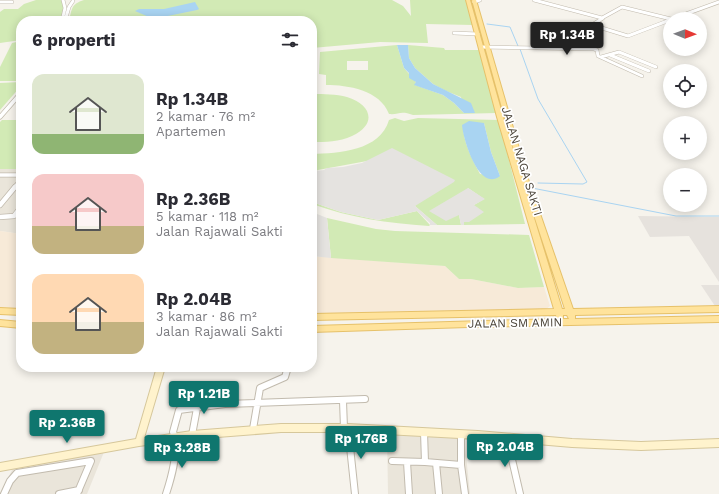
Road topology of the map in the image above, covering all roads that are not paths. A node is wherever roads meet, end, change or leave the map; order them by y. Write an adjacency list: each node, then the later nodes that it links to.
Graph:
1 (64, 0): 10 (street); 11 (street)
2 (468, 0): 16 (main road, JALAN NAGA SAKTI)
3 (480, 0): 5 (street)
4 (534, 0): 13 (street)
5 (474, 1): 17 (main road, JALAN NAGA SAKTI)
6 (0, 2): 7 (street)
7 (12, 2)
8 (719, 2): 9 (street)
9 (691, 12)
10 (63, 16)
11 (66, 16)
12 (663, 17): 13 (street)
13 (603, 18): 14 (street)
14 (663, 22)
15 (454, 33): 16 (street)
16 (478, 34): 17 (main road, JALAN NAGA SAKTI)
17 (484, 47): 19 (street); 40 (main road, JALAN NAGA SAKTI); 41 (main road, JALAN NAGA SAKTI)
18 (610, 55): 19 (street); 20 (street); 21 (street)
19 (601, 57): 22 (street)
20 (640, 60): 21 (street); 23 (street)
21 (632, 64): 22 (street); 24 (street)
22 (622, 67): 25 (street)
23 (656, 67)
24 (649, 71)
25 (642, 76)
26 (16, 95): 28 (street)
27 (16, 99): 29 (street)
28 (0, 113)
29 (0, 117)
30 (0, 175): 31 (street)
31 (16, 175)
32 (16, 186): 33 (street)
33 (0, 205)
34 (16, 213): 35 (street)
35 (0, 217)
36 (719, 309): 38 (main road, JALAN SM AMIN)
37 (0, 311): 39 (main road)
38 (624, 311): 41 (main road, JALAN SM AMIN); 44 (main road)
39 (16, 312)
40 (559, 313): 41 (main road, JALAN SM AMIN); 42 (main road, JALAN SM AMIN); 45 (main road, JALAN NAGA SAKTI)
41 (571, 313): 46 (main road, JALAN NAGA SAKTI)
42 (317, 317)
43 (719, 319): 44 (main road, JALAN SM AMIN)
44 (629, 320): 46 (main road, JALAN SM AMIN)
45 (560, 322): 46 (main road, JALAN SM AMIN); 49 (main road, JALAN SM AMIN)
46 (573, 322)
47 (0, 323): 48 (main road)
48 (16, 325)
49 (317, 329)
50 (160, 372): 64 (main road)
51 (286, 372): 55 (street)
52 (200, 392): 56 (street)
53 (365, 400): 54 (street)
54 (343, 401): 55 (street); 57 (street)
55 (257, 402): 56 (street); 58 (street)
56 (197, 407): 61 (street); 62 (street)
57 (346, 428): 58 (main road); 59 (main road); 78 (street)
58 (253, 429): 61 (main road)
59 (424, 432): 60 (main road); 69 (street)
60 (461, 434): 63 (main road); 71 (street)
61 (192, 435): 62 (main road)
62 (176, 438): 64 (main road); 77 (street)
63 (507, 438): 65 (main road); 82 (street)
64 (139, 442): 66 (main road)
65 (719, 442)
66 (50, 458): 72 (main road); 73 (street)
67 (392, 461): 68 (street)
68 (407, 462): 69 (street); 79 (street)
69 (425, 462): 70 (street)
70 (436, 463): 71 (street); 80 (street)
71 (461, 465): 81 (street)
72 (0, 466)
73 (49, 467): 74 (street); 75 (street)
74 (78, 492): 76 (street)
75 (4, 494)
76 (59, 494)
77 (166, 494)
78 (355, 494)
79 (409, 494)
80 (439, 494)
81 (465, 494)
82 (520, 494)

